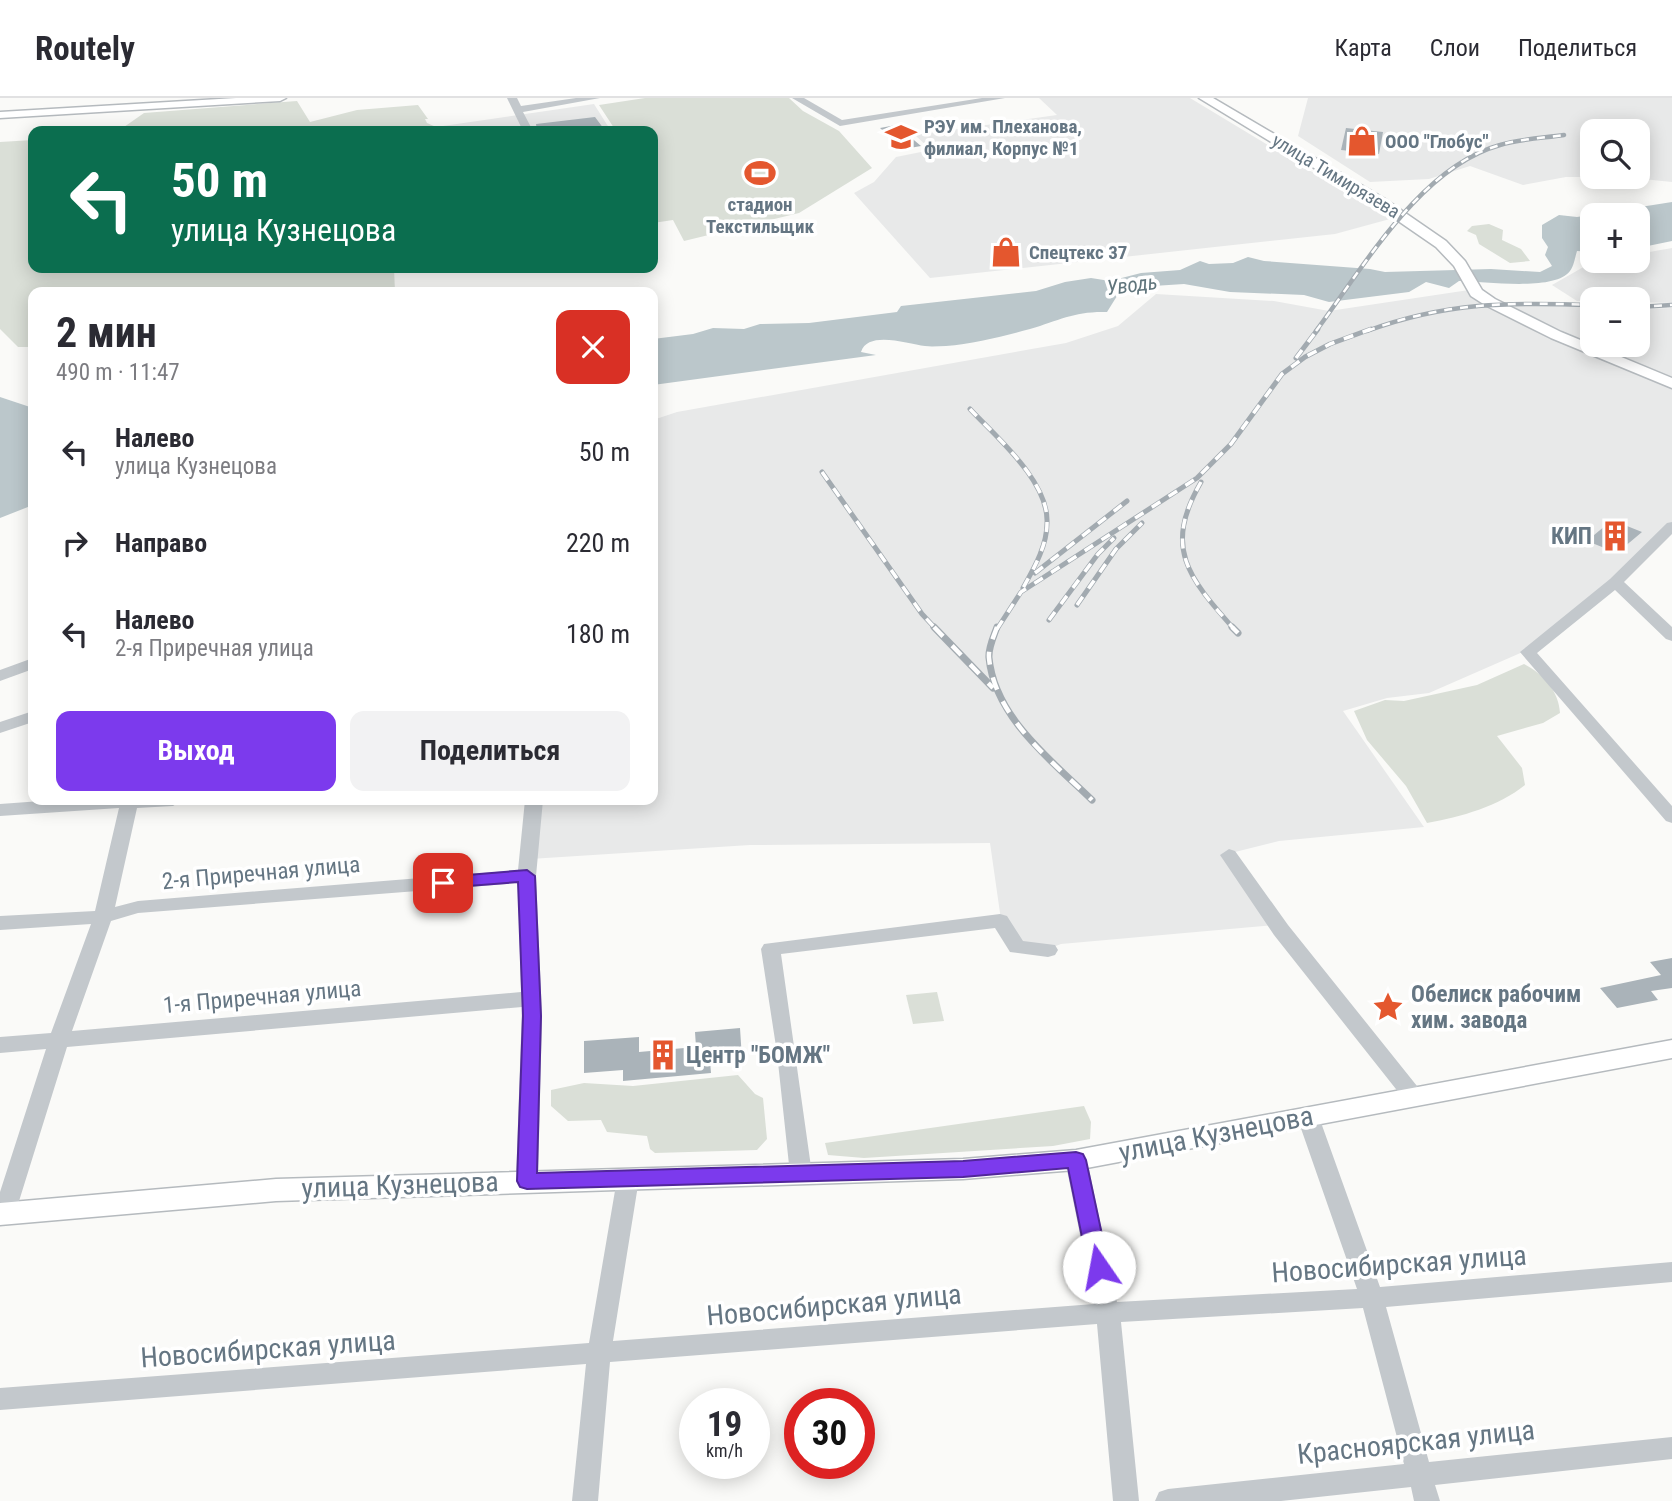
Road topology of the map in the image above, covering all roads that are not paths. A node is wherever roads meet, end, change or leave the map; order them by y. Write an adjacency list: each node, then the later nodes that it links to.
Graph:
1 (272, 98): 2 (main road); 9 (main road)
2 (280, 98)
3 (512, 98): 8 (street)
4 (595, 98): 8 (street)
5 (797, 98): 6 (street)
6 (1000, 98)
7 (1205, 98): 11 (main road, улица Тимирязева)
8 (516, 110): 10 (street)
9 (0, 115)
10 (525, 126)
11 (1672, 383)
12 (1672, 526): 13 (street)
13 (1615, 582): 14 (street); 23 (street)
14 (1672, 636)
15 (28, 665): 16 (street)
16 (0, 676)
17 (28, 718): 18 (street)
18 (0, 728)
19 (60, 805): 22 (street)
20 (128, 805): 26 (street)
21 (534, 805): 25 (street)
22 (0, 810)
23 (1672, 817)
24 (1229, 855): 33 (street)
25 (527, 876): 26 (street, 2-я Приречная улица); 29 (street)
26 (103, 917): 27 (street, 2-я Приречная улица); 30 (street)
27 (0, 923)
28 (1048, 950): 36 (street)
29 (529, 999): 30 (street, 1-я Приречная улица); 38 (street)
30 (58, 1040): 31 (street, 1-я Приречная улица); 39 (street)
31 (0, 1045)
32 (1672, 1049): 33 (main road, улица Кузнецова)
33 (1414, 1097): 34 (main road, улица Кузнецова)
34 (1308, 1117): 35 (main road, улица Кузнецова); 41 (street)
35 (1076, 1160): 36 (main road, улица Кузнецова); 42 (street)
36 (801, 1174): 37 (main road, улица Кузнецова)
37 (628, 1179): 38 (main road, улица Кузнецова); 43 (street)
38 (527, 1181): 39 (main road, улица Кузнецова)
39 (2, 1214)
40 (1672, 1272): 41 (street, Новосибирская улица)
41 (1372, 1298): 42 (street, Новосибирская улица); 46 (street)
42 (1108, 1313): 43 (street, Новосибирская улица); 48 (street)
43 (599, 1354): 44 (street, Новосибирская улица); 47 (street)
44 (0, 1399)
45 (1672, 1448): 46 (street, Красноярская улица)
46 (1420, 1473): 49 (street, Красноярская улица); 50 (street)
47 (585, 1501)
48 (1126, 1501)
49 (1168, 1501)
50 (1427, 1501)

